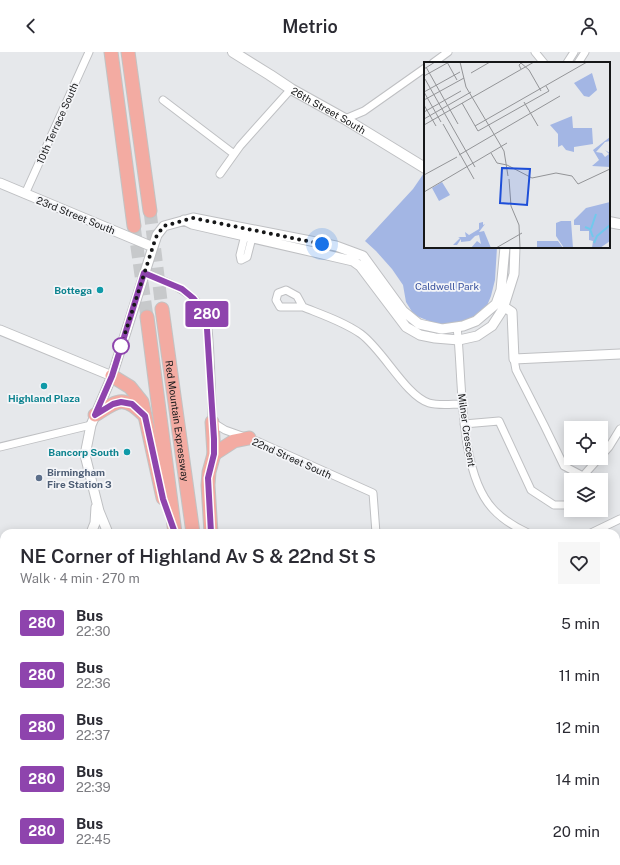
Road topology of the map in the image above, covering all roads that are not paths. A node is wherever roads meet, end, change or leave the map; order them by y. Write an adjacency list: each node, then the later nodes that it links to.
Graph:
1 (89, 52): 21 (street, 10th Terrace South)
2 (111, 52): 25 (highway)
3 (128, 52): 22 (highway)
4 (233, 52): 14 (main road, 26th Street South)
5 (448, 52): 9 (street)
6 (535, 52): 10 (street)
7 (574, 52): 11 (street)
8 (585, 52): 12 (street)
9 (433, 62)
10 (543, 62)
11 (568, 62)
12 (579, 62)
13 (424, 69): 16 (street)
14 (291, 89): 16 (main road, 26th Street South); 17 (street)
15 (162, 100): 17 (street)
16 (345, 119): 18 (main road, 26th Street South)
17 (234, 154): 19 (street)
18 (424, 167)
19 (220, 174)
20 (0, 183): 21 (street, 23rd Street South)
21 (25, 194): 27 (street, 23rd Street South)
22 (150, 211)
23 (610, 222): 24 (main road)
24 (620, 224)
25 (134, 226)
26 (250, 233): 27 (street); 35 (street); 37 (street)
27 (153, 247): 30 (street)
28 (505, 248): 31 (street)
29 (515, 248): 31 (street)
30 (144, 273): 40 (street); 44 (street)
31 (500, 304): 35 (street); 37 (street); 39 (street)
32 (303, 307): 41 (street)
33 (162, 309): 61 (highway, Red Mountain Expressway)
34 (147, 316): 56 (highway, Red Mountain Expressway)
35 (457, 327): 37 (street, Milner Crescent)
36 (0, 330): 40 (street)
37 (458, 340): 41 (street, Milner Crescent)
38 (620, 354): 39 (street)
39 (514, 359): 52 (street)
40 (112, 376): 42 (highway); 43 (street)
41 (463, 404): 45 (street, Milner Crescent)
42 (145, 416): 43 (highway); 56 (highway)
43 (93, 420): 48 (street); 54 (street)
44 (212, 422): 47 (street, 22nd Street South); 50 (highway)
45 (464, 424): 55 (street); 64 (street, Milner Crescent)
46 (620, 429): 49 (street)
47 (249, 438): 50 (highway); 63 (street, 22nd Street South)
48 (0, 447)
49 (608, 448)
50 (214, 454): 62 (highway)
51 (594, 465): 53 (street)
52 (575, 473)
53 (587, 473)
54 (96, 501): 58 (street); 59 (street)
55 (564, 505)
56 (169, 507): 60 (highway, Red Mountain Expressway)
57 (620, 519): 65 (street)
58 (93, 529)
59 (106, 529)
60 (174, 529)
61 (192, 529)
62 (211, 529)
63 (376, 529)
64 (520, 529)
65 (599, 529)

